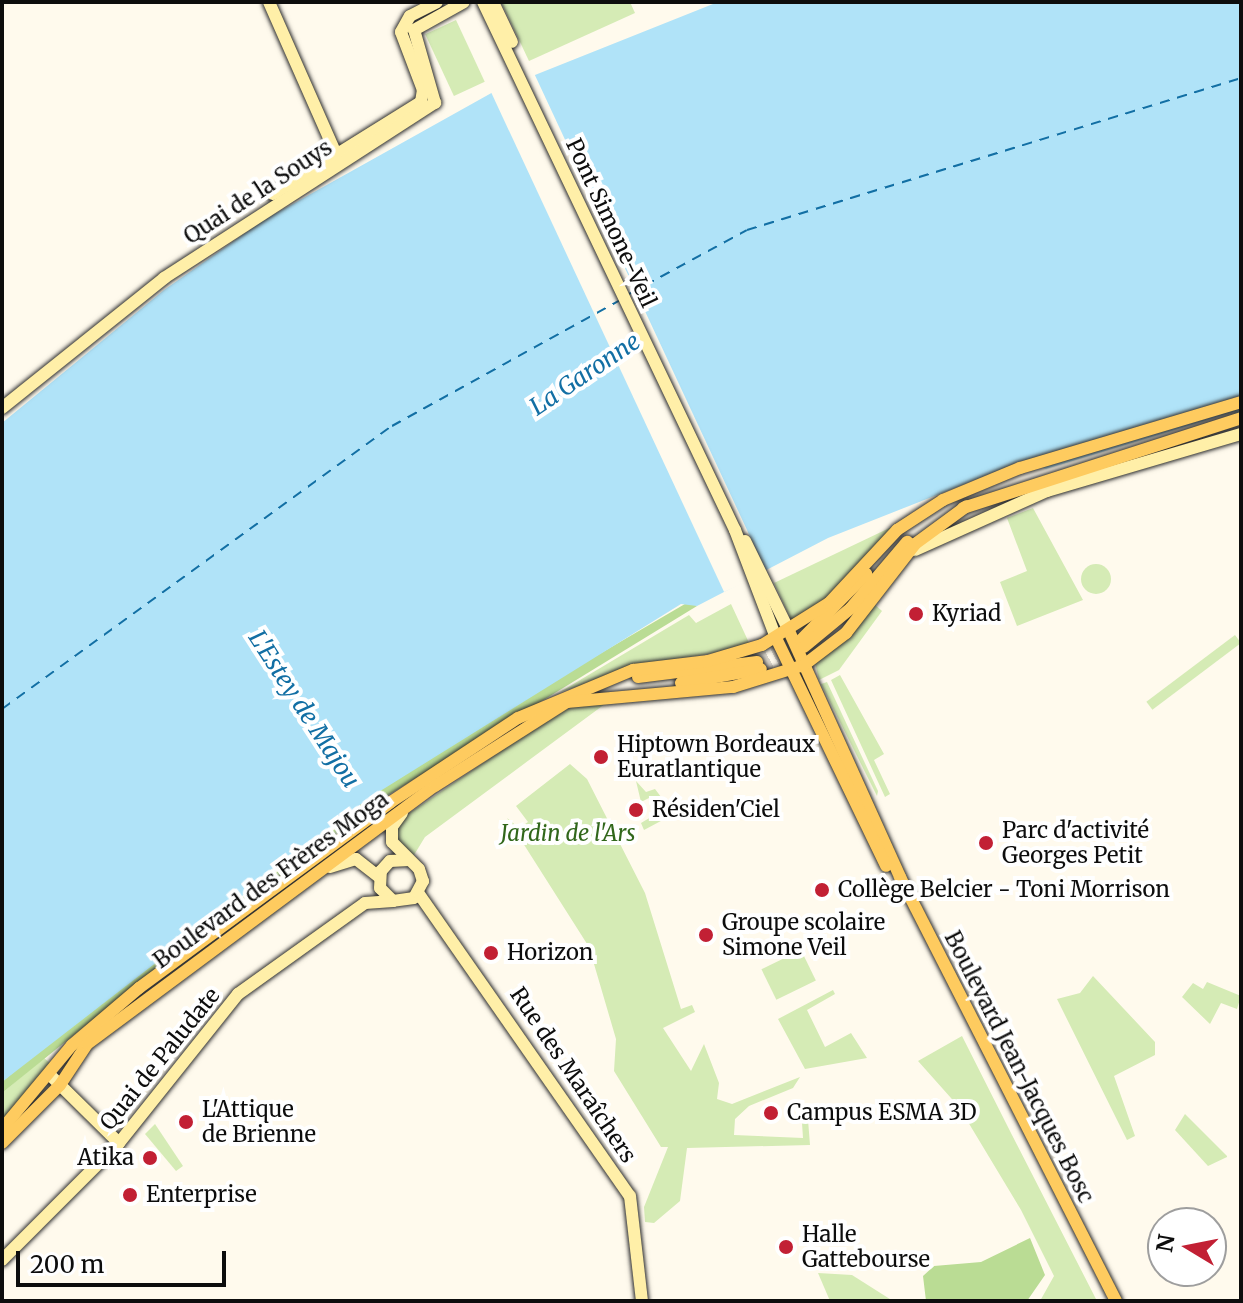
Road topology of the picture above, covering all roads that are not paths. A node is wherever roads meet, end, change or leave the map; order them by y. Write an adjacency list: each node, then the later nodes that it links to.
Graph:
1 (269, 2): 6 (main road)
2 (437, 2): 6 (main road, Quai de la Souys)
3 (464, 2): 6 (main road, Quai de la Souys)
4 (483, 2): 5 (main road, Pont Simone-Veil)
5 (493, 10): 15 (main road, Pont Simone-Veil)
6 (341, 155): 7 (main road, Quai de la Souys); 9 (main road, Quai de la Souys)
7 (2, 398)
8 (1241, 402): 12 (main road)
9 (2, 408)
10 (1239, 418): 13 (main road)
11 (1241, 434): 14 (main road)
12 (980, 483): 13 (main road); 16 (main road)
13 (967, 506): 14 (main road)
14 (902, 559): 18 (main road)
15 (767, 600): 16 (main road, Pont Simone-Veil); 17 (main road, Pont Simone-Veil)
16 (789, 631): 17 (main road); 18 (main road, Boulevard Jean-Jacques Bosc)
17 (776, 638): 18 (main road, Boulevard Jean-Jacques Bosc); 19 (main road)
18 (798, 668): 20 (main road); 37 (main road, Boulevard Jean-Jacques Bosc); 38 (main road, Boulevard Jean-Jacques Bosc)
19 (575, 691): 20 (main road); 21 (main road, Boulevard des Frères Moga)
20 (600, 697): 21 (main road, Boulevard des Frères Moga)
21 (432, 781): 22 (main road, Boulevard des Frères Moga); 23 (main road); 30 (main road, Boulevard des Frères Moga)
22 (389, 817): 24 (main road); 27 (main road, Boulevard des Frères Moga)
23 (409, 860): 24 (main road); 26 (main road)
24 (390, 861): 25 (main road)
25 (379, 880): 27 (main road); 28 (main road); 29 (main road, Quai de Paludate)
26 (419, 894): 28 (main road); 36 (main road, Rue des Maraîchers)
27 (283, 895): 31 (main road, Boulevard des Frères Moga)
28 (393, 901): 29 (main road)
29 (365, 903): 34 (main road, Quai de Paludate)
30 (50, 1075): 31 (main road); 32 (main road, Boulevard des Frères Moga)
31 (60, 1085): 33 (main road, Boulevard des Frères Moga); 34 (main road)
32 (2, 1129)
33 (2, 1143)
34 (119, 1143): 35 (main road, Quai de Paludate)
35 (2, 1260)
36 (642, 1301)
37 (1108, 1301)
38 (1116, 1301)

